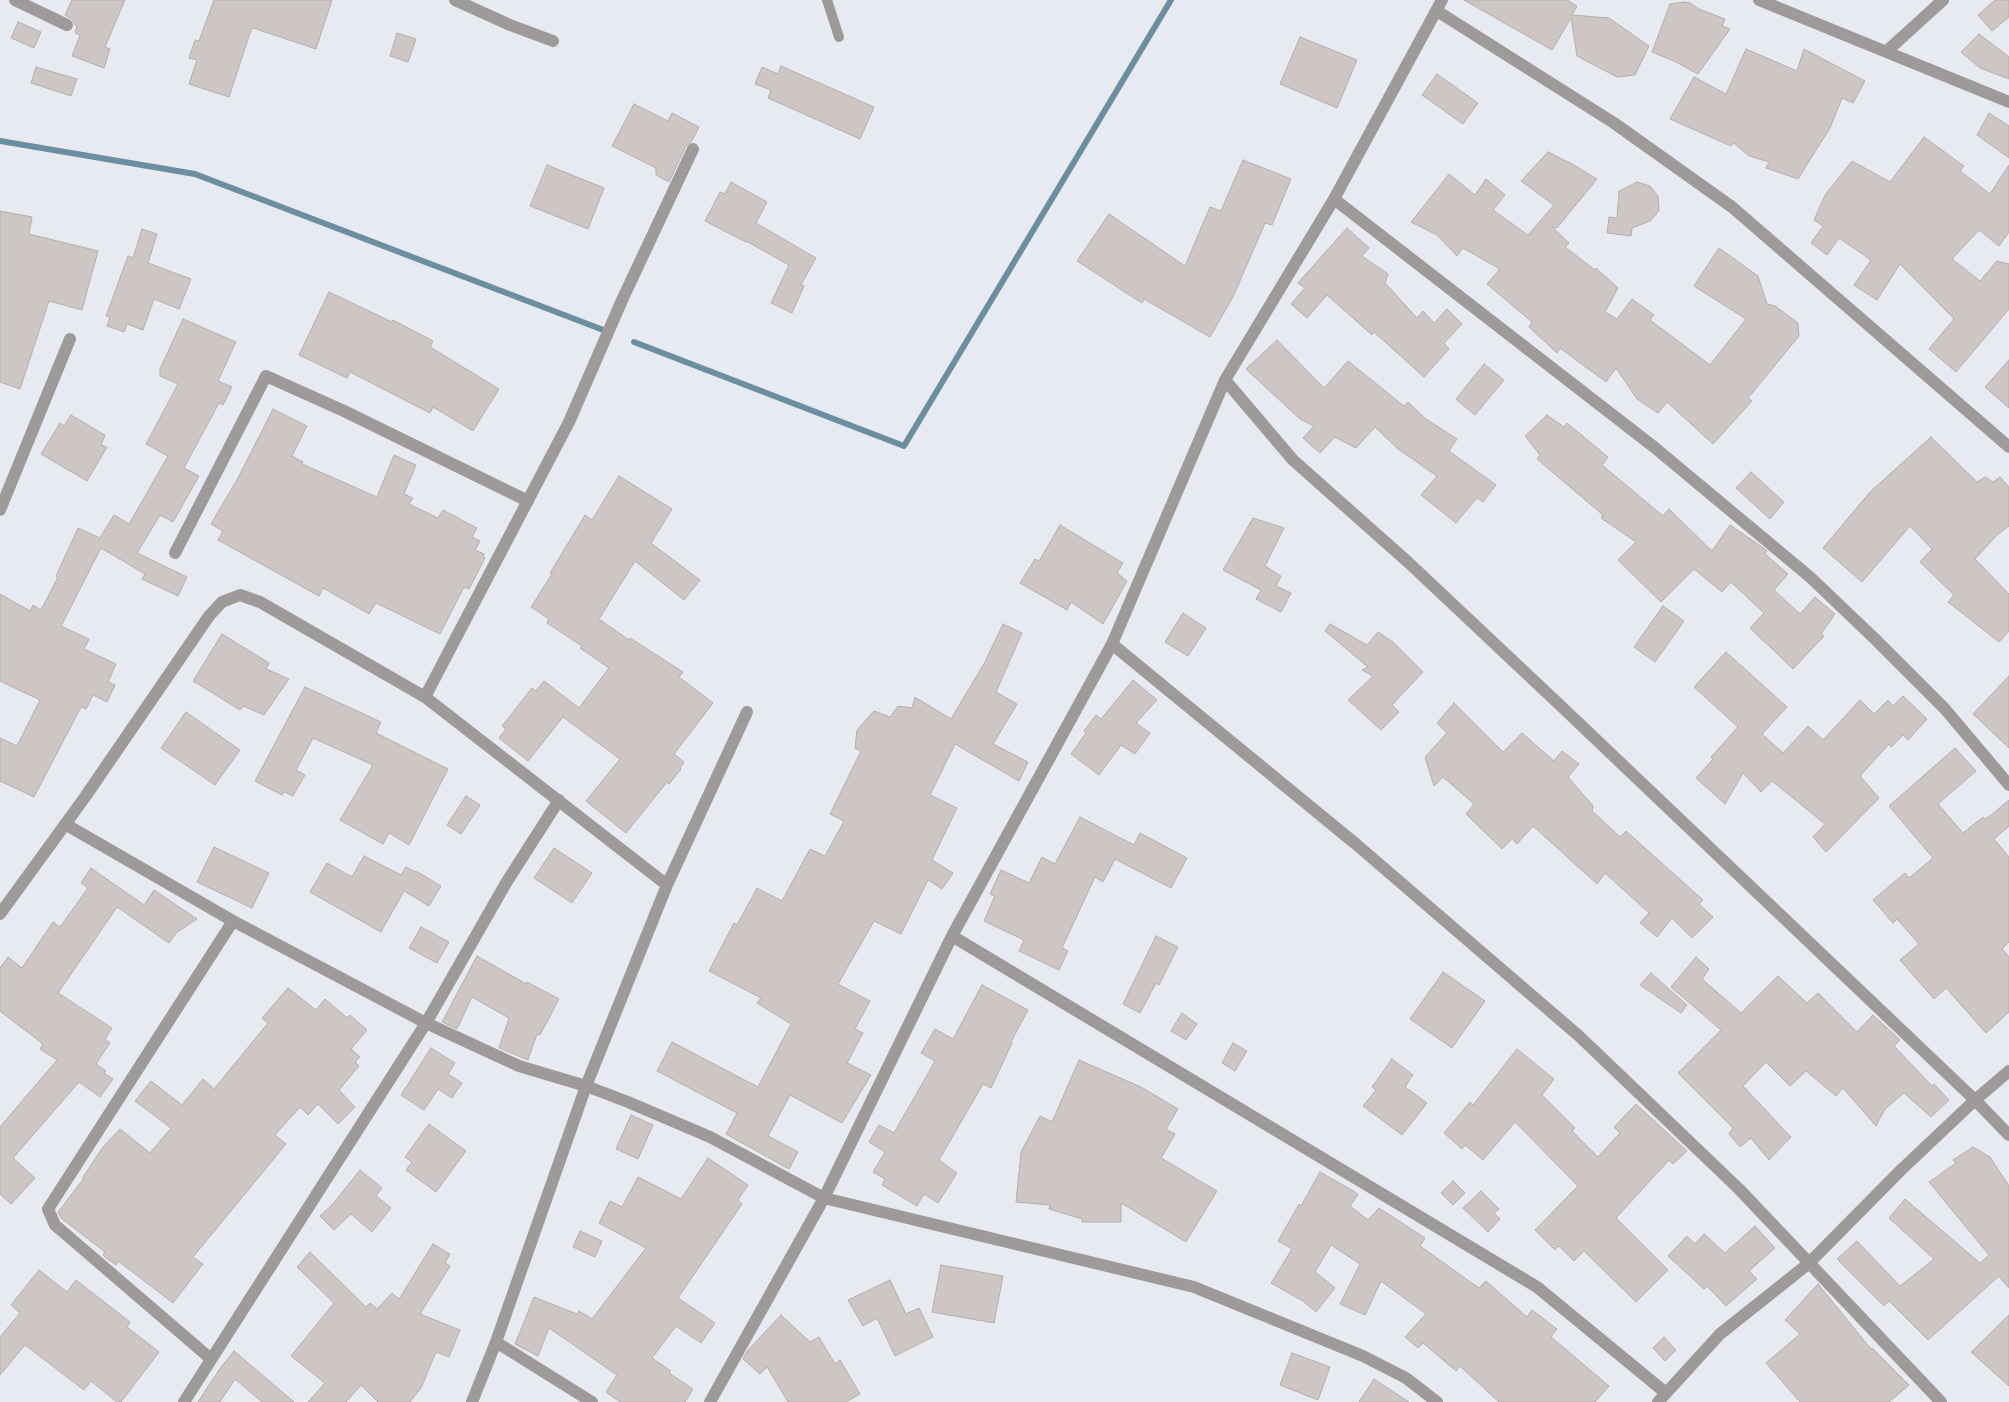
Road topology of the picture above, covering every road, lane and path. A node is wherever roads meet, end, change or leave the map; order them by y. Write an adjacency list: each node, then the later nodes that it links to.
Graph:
1 (15, 0): 7 (street)
2 (455, 0): 9 (street)
3 (827, 0): 8 (lane)
4 (1759, 0): 10 (street)
5 (1943, 0): 10 (street)
6 (1439, 6): 13 (street); 16 (street)
7 (67, 25)
8 (839, 37)
9 (553, 41)
10 (1887, 51): 11 (street)
11 (2009, 102)
12 (693, 149): 17 (street)
13 (1334, 199): 15 (street); 23 (street)
14 (70, 338): 18 (street)
15 (1225, 380): 20 (street); 33 (street)
16 (2009, 447)
17 (528, 500): 19 (street); 21 (street)
18 (0, 510)
19 (175, 553)
20 (1112, 644): 29 (street); 36 (street)
21 (425, 696): 24 (street); 25 (street)
22 (747, 712): 26 (street)
23 (2009, 785)
24 (559, 800): 26 (street); 30 (street)
25 (65, 824): 27 (street); 28 (street)
26 (666, 884): 32 (street)
27 (0, 914)
28 (233, 921): 30 (street); 38 (street)
29 (952, 936): 35 (street); 39 (street)
30 (426, 1022): 32 (street); 38 (street)
31 (2009, 1070): 33 (street)
32 (586, 1086): 35 (street); 37 (street)
33 (1975, 1100): 34 (street); 36 (street)
34 (2009, 1135)
35 (824, 1198): 43 (street); 44 (street)
36 (1808, 1264): 39 (street); 45 (street)
37 (496, 1342): 41 (street); 42 (street)
38 (211, 1359): 40 (street)
39 (1662, 1397)
40 (184, 1402)
41 (472, 1402)
42 (592, 1402)
43 (710, 1402)
44 (1437, 1402)
45 (1941, 1402)

